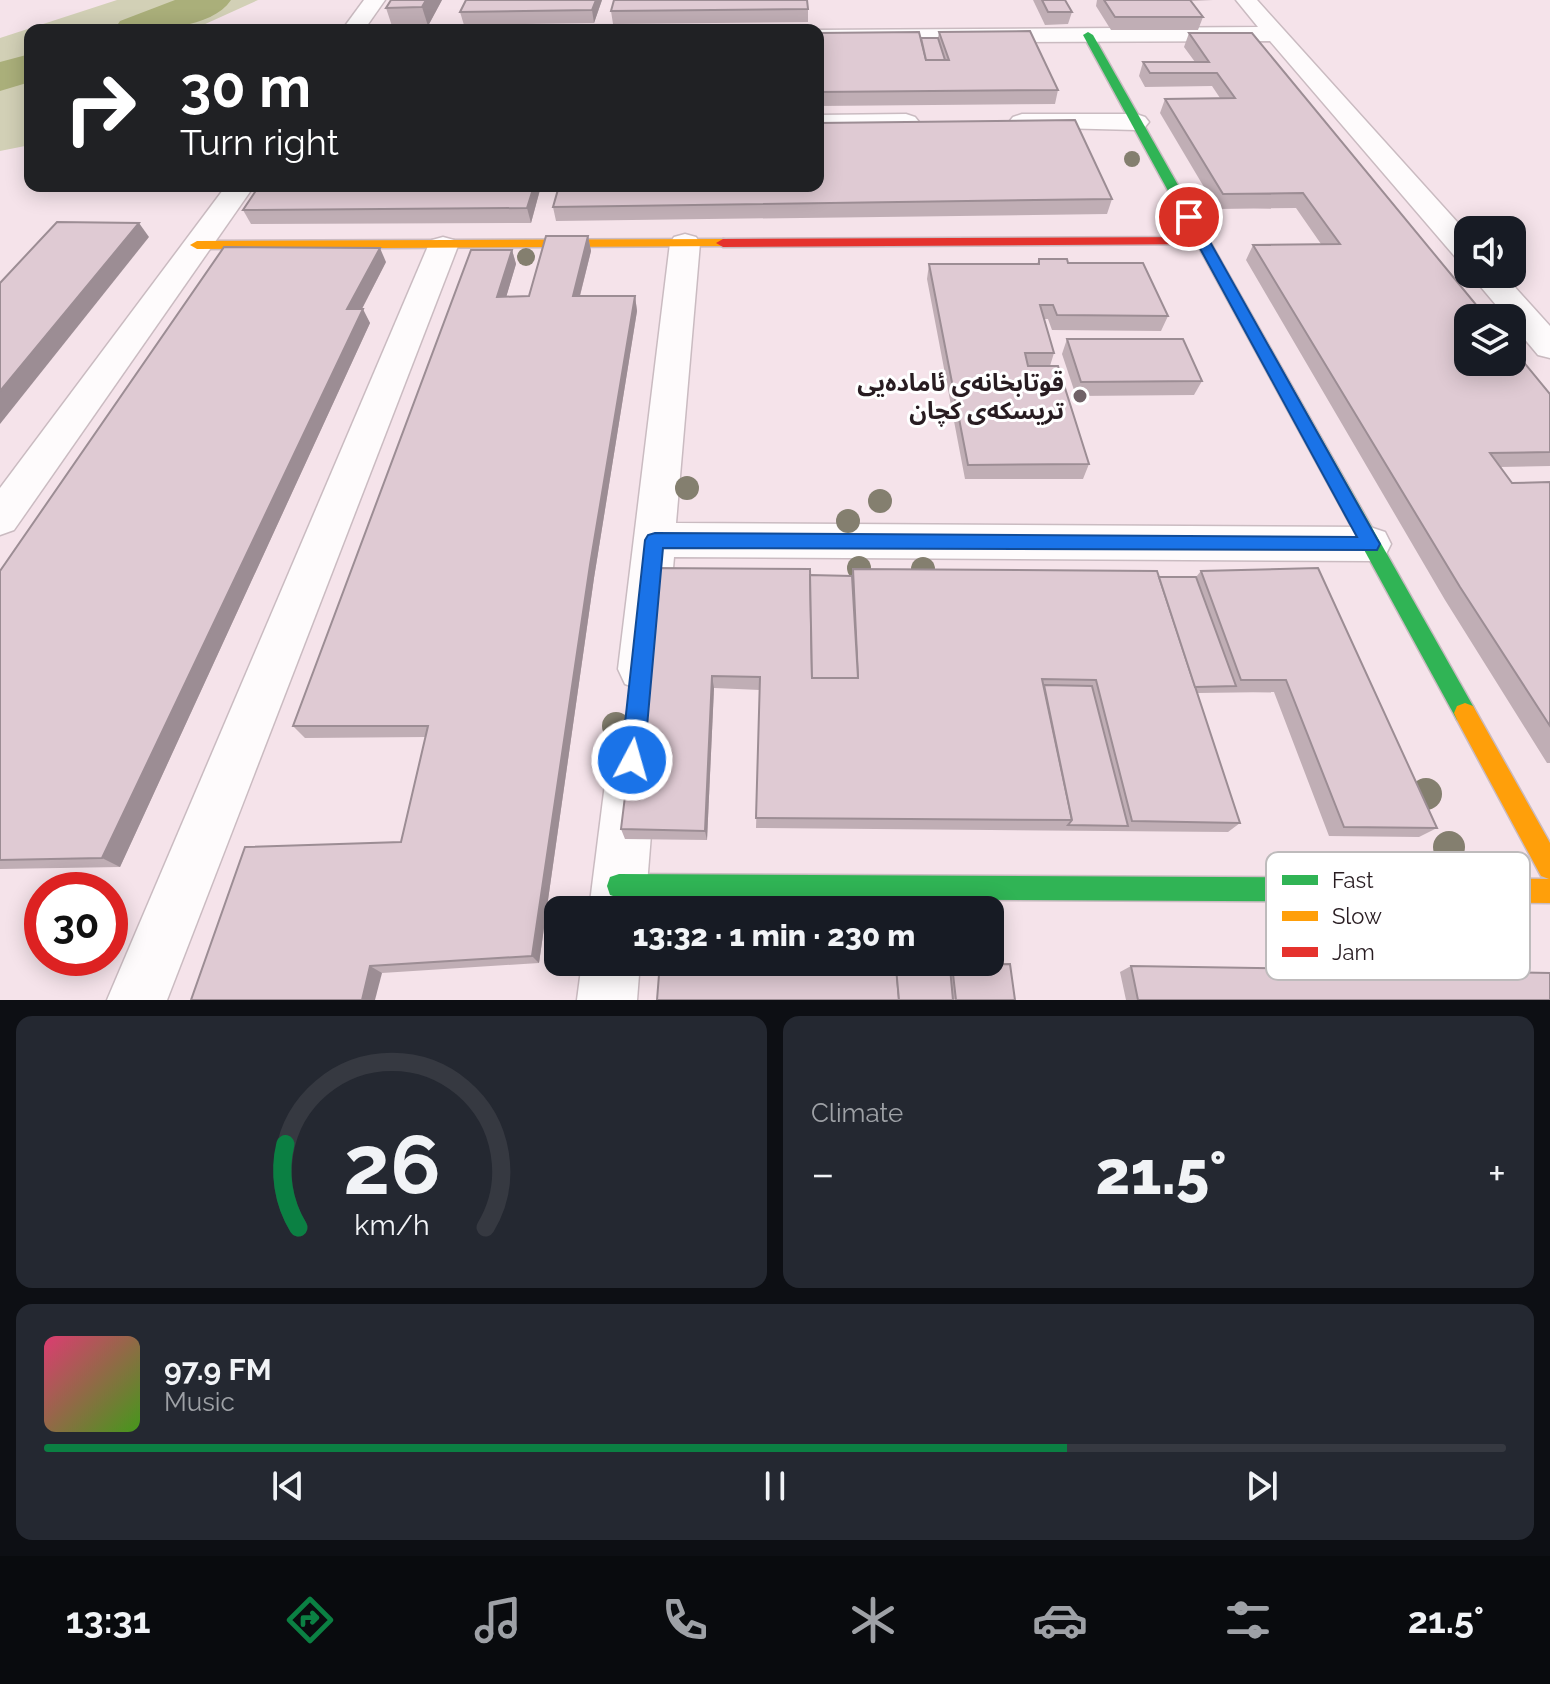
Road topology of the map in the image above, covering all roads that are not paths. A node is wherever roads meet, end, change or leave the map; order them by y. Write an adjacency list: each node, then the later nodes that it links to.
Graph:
1 (375, 0): 3 (street)
2 (1246, 0): 4 (street)
3 (357, 24)
4 (1276, 34): 5 (street); 12 (street)
5 (1088, 35): 6 (street); 9 (street)
6 (824, 36)
7 (929, 122): 10 (street)
8 (993, 122): 9 (street)
9 (1136, 122): 13 (street)
10 (824, 123)
11 (236, 192): 15 (street)
12 (1454, 237)
13 (1202, 241): 14 (street); 21 (street)
14 (685, 243): 16 (street); 20 (street)
15 (197, 245): 16 (street); 19 (street)
16 (443, 246): 29 (street)
17 (1498, 288): 18 (street)
18 (1550, 347)
19 (0, 519)
20 (655, 540): 21 (street); 26 (street)
21 (1370, 544): 22 (street)
22 (1550, 867)
23 (1530, 891): 24 (street)
24 (1550, 891)
25 (1266, 893): 27 (street)
26 (618, 896)
27 (884, 896)
28 (610, 976): 30 (street)
29 (137, 1000)
30 (607, 1000)

